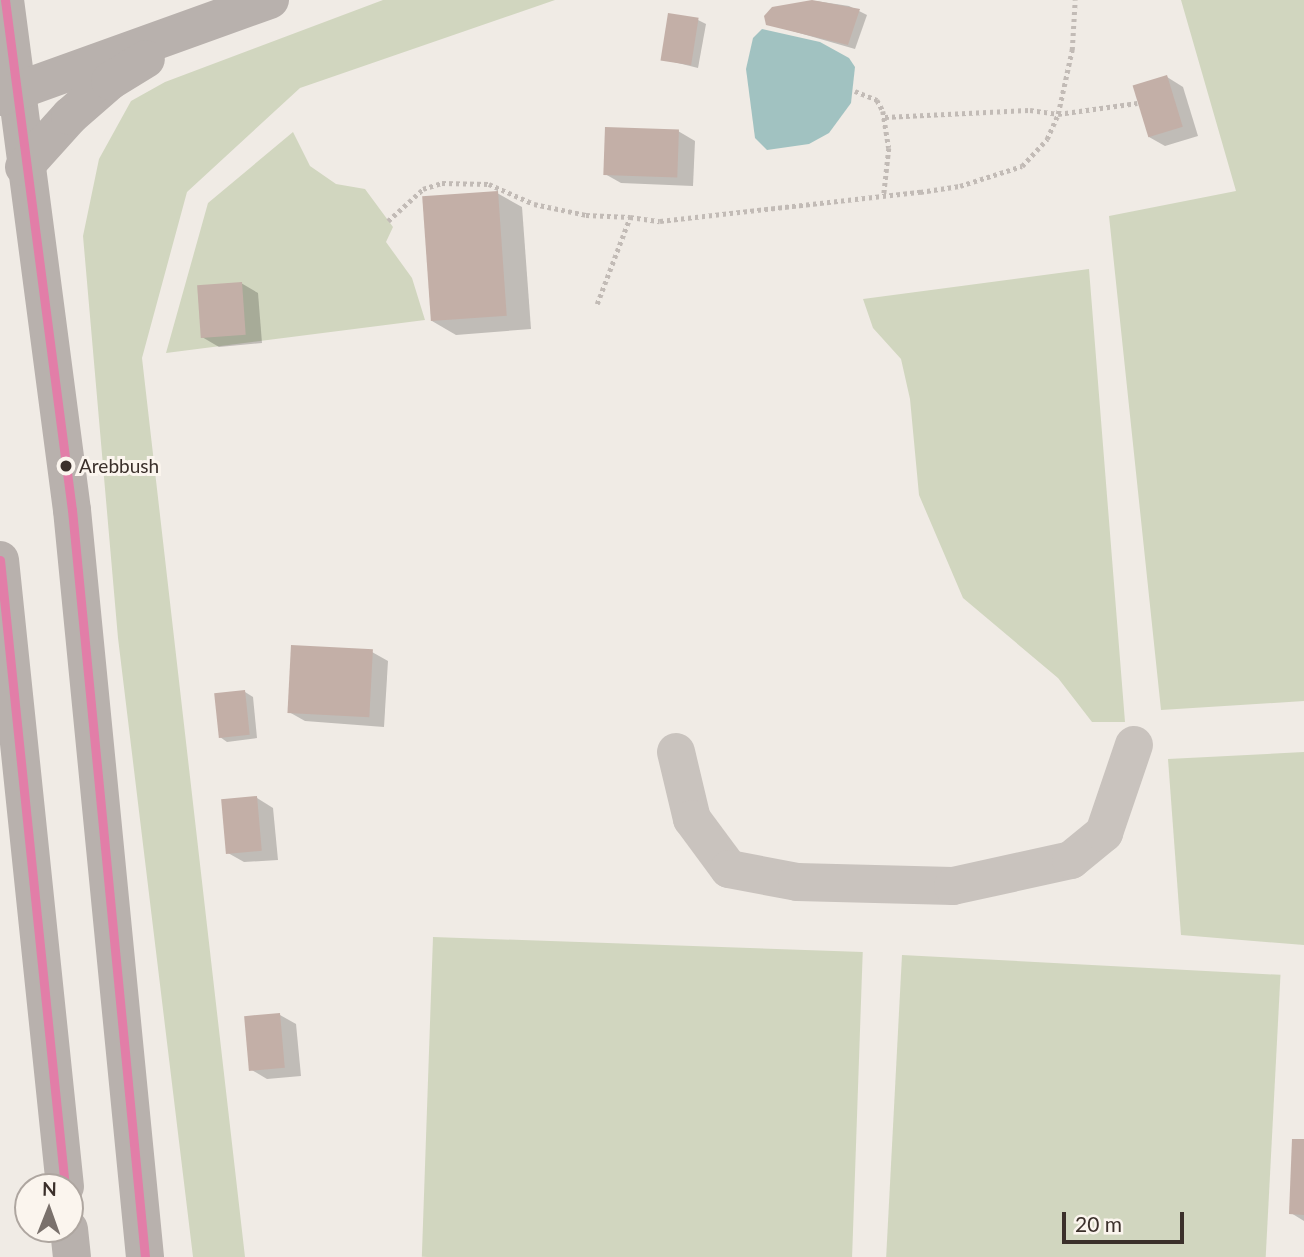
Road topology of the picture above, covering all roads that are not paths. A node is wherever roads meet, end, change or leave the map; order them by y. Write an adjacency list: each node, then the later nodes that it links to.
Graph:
1 (5, 0): 4 (main road)
2 (270, 0): 3 (main road)
3 (202, 25): 4 (main road); 5 (main road)
4 (8, 93): 5 (main road)
5 (24, 167): 10 (main road)
6 (0, 560): 9 (main road)
7 (1134, 746): 8 (lane)
8 (676, 752)
9 (64, 1173)
10 (145, 1257)

